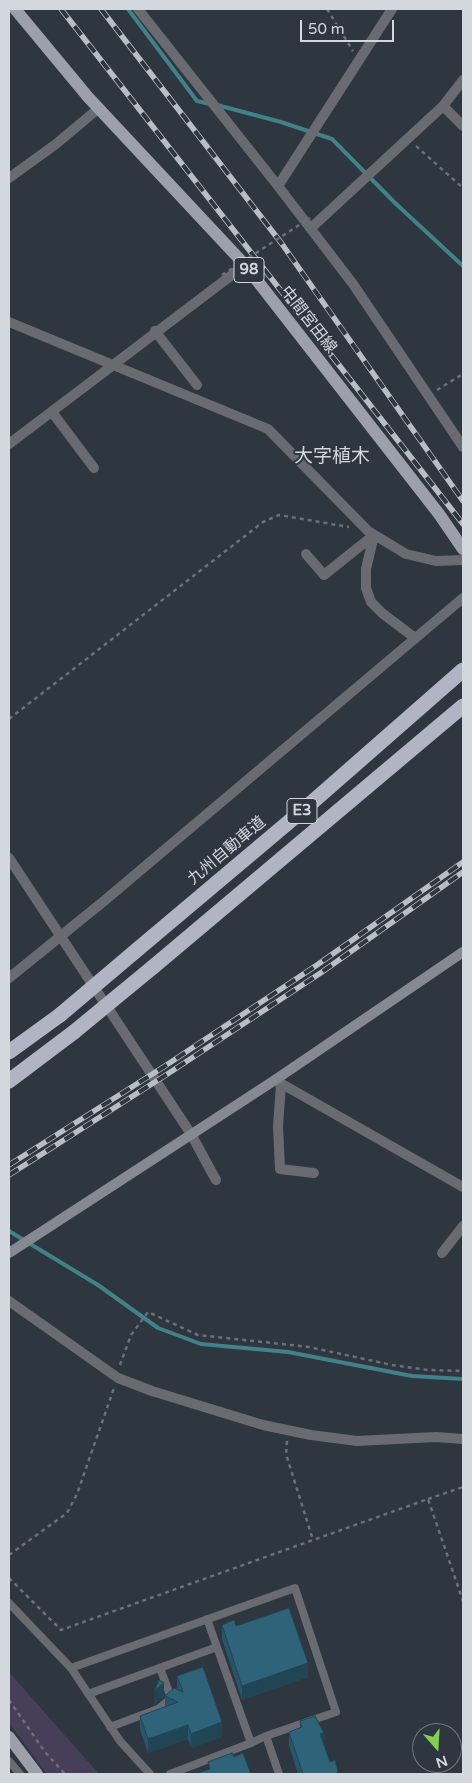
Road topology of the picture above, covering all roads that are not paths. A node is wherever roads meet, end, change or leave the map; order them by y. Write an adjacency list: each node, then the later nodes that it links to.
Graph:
1 (15, 9): 6 (main road, 中間宮田線 / 98)
2 (138, 9): 9 (street)
3 (392, 9): 9 (street)
4 (463, 80): 5 (street)
5 (443, 106): 7 (street); 10 (street)
6 (99, 108): 8 (street); 11 (main road, 中間宮田線 / 98)
7 (463, 126)
8 (9, 178)
9 (278, 186): 10 (street)
10 (310, 223): 18 (street)
11 (245, 265): 13 (street); 21 (main road, 中間宮田線 / 98)
12 (9, 322): 14 (street)
13 (155, 331): 14 (street); 15 (street)
14 (114, 364): 16 (street); 20 (street)
15 (197, 385)
16 (52, 412): 17 (street); 19 (street)
17 (9, 444)
18 (463, 447)
19 (94, 468)
20 (371, 533): 22 (street); 23 (street); 25 (street)
21 (463, 549)
22 (306, 554)
23 (463, 560)
24 (463, 598): 25 (street)
25 (415, 638): 29 (street)
26 (463, 670): 32 (highway, 九州自動車道 / E3, bridge)
27 (463, 706): 33 (highway, E3, bridge)
28 (9, 858): 29 (street)
29 (61, 936): 31 (street); 35 (street)
30 (463, 952): 34 (street)
31 (9, 978)
32 (9, 1052)
33 (9, 1081)
34 (278, 1082): 35 (street); 36 (street); 38 (street)
35 (191, 1134): 37 (street); 40 (street)
36 (314, 1173)
37 (216, 1180)
38 (463, 1187)
39 (463, 1226): 41 (street)
40 (11, 1251)
41 (442, 1253)
42 (9, 1300): 43 (street)
43 (463, 1439)
44 (9, 1603): 47 (lane)
45 (207, 1619): 46 (lane); 47 (lane); 51 (lane)
46 (217, 1648): 48 (lane); 53 (lane)
47 (70, 1668): 49 (lane)
48 (160, 1668): 49 (lane); 50 (lane)
49 (88, 1694): 50 (lane)
50 (110, 1727): 57 (lane)
51 (266, 1736): 53 (lane); 59 (lane)
52 (9, 1737): 56 (main road)
53 (251, 1743): 58 (lane)
54 (9, 1761): 55 (lane)
55 (20, 1774)
56 (37, 1774)
57 (150, 1774)
58 (170, 1774)
59 (279, 1774)

